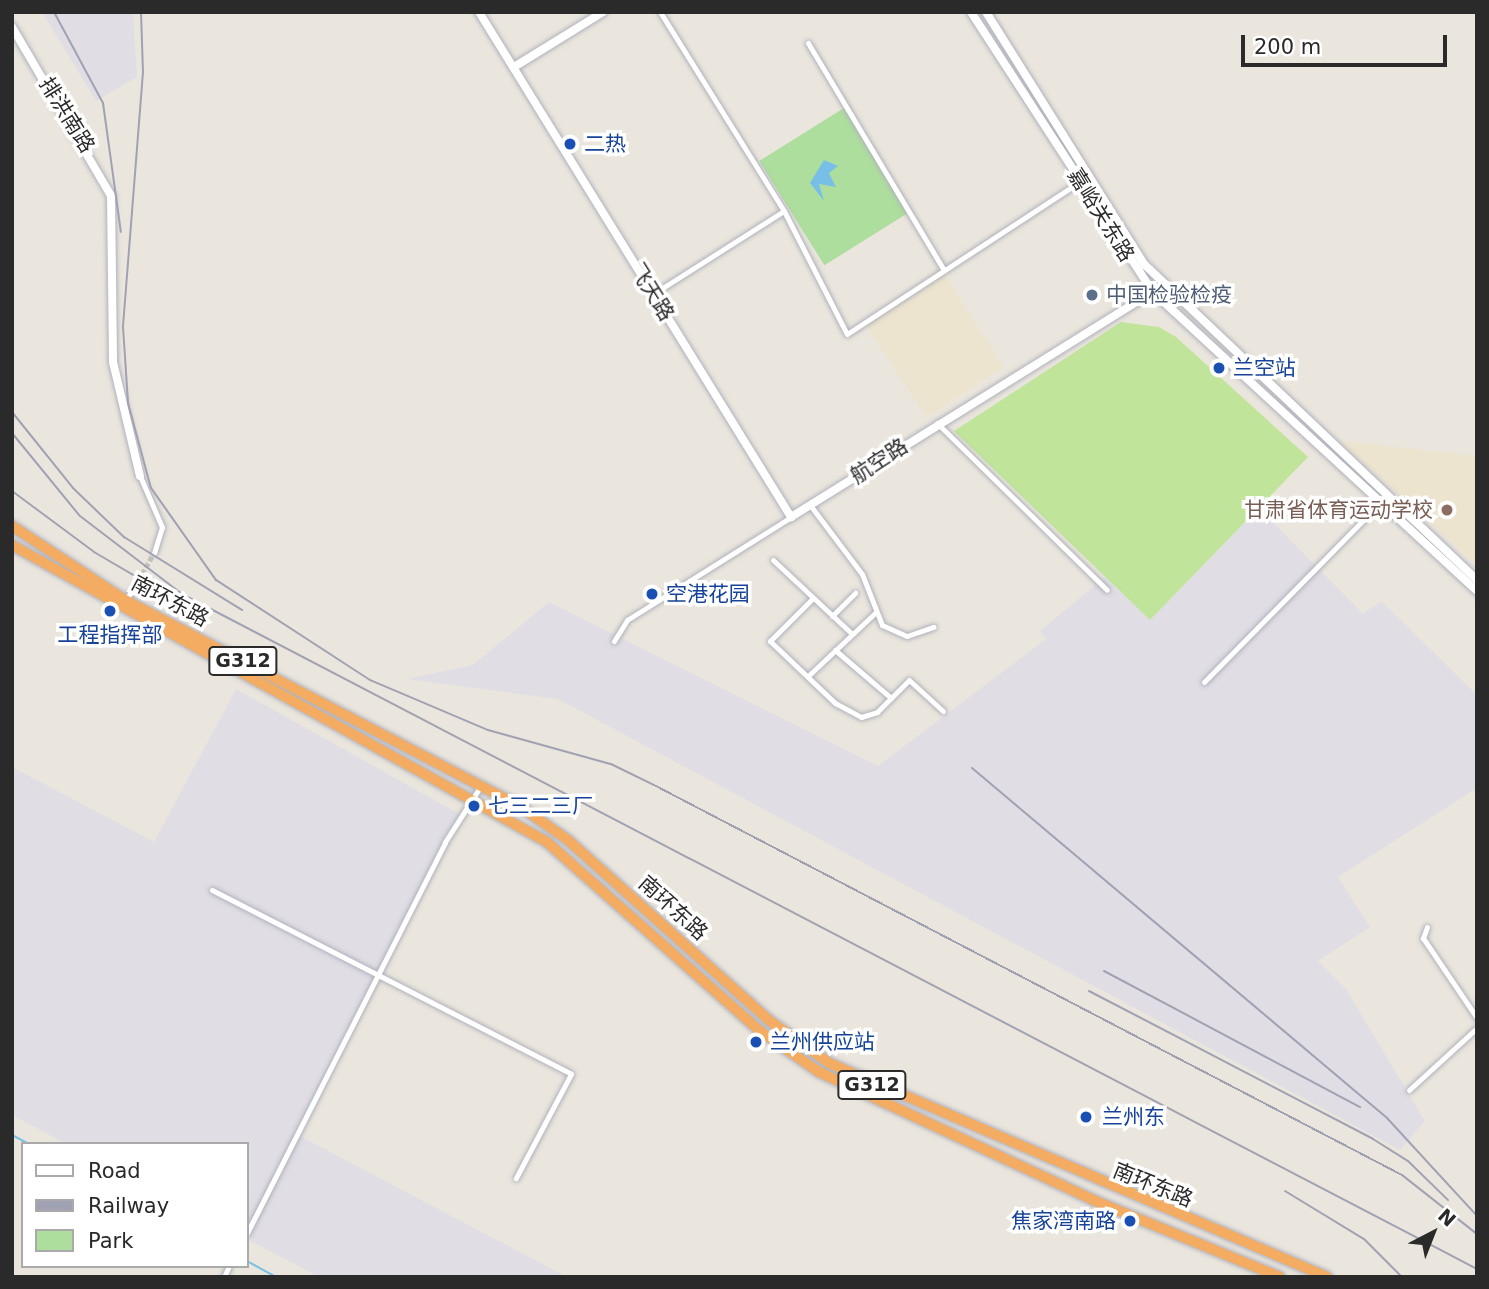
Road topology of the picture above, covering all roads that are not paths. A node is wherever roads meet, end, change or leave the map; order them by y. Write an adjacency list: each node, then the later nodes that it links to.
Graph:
1 (479, 12): 8 (main road)
2 (603, 12): 8 (main road)
3 (660, 12): 10 (street)
4 (971, 12): 9 (main road, 嘉峪关东路)
5 (986, 12): 12 (main road, 嘉峪关东路)
6 (12, 27): 16 (main road, 排洪南路)
7 (807, 43): 11 (street)
8 (514, 67): 14 (main road, 飞天路)
9 (1080, 182): 11 (street); 13 (main road, 嘉峪关东路)
10 (784, 211): 11 (street); 14 (street)
11 (944, 270)
12 (1163, 285): 13 (main road, 航空路); 24 (main road, 嘉峪关东路)
13 (1153, 292): 15 (main road, 航空路); 17 (main road, 嘉峪关东路)
14 (653, 294): 19 (main road, 飞天路)
15 (937, 423): 18 (main road, 航空路); 26 (street)
16 (140, 477): 22 (street)
17 (1380, 503): 27 (main road, 嘉峪关东路); 38 (street)
18 (810, 505): 19 (main road, 航空路); 31 (street)
19 (791, 517): 35 (street, 航空路)
20 (12, 526): 30 (highway, 南环东路 / G312)
21 (12, 545): 42 (highway, 南环东路 / G312)
22 (154, 553)
23 (773, 560): 29 (street)
24 (1477, 580)
25 (135, 587): 30 (street)
26 (1107, 590)
27 (1477, 591)
28 (855, 593): 32 (street)
29 (813, 598): 32 (street); 37 (street)
30 (125, 600): 41 (highway, 南环东路 / G312)
31 (876, 611): 33 (street); 34 (street)
32 (832, 616): 34 (street)
33 (933, 627)
34 (852, 634): 36 (street)
35 (614, 641)
36 (835, 650): 37 (street); 39 (street)
37 (808, 676): 39 (street)
38 (1204, 682)
39 (891, 698): 40 (street)
40 (943, 711)
41 (482, 785): 42 (street); 50 (highway, 南环东路 / G312)
42 (474, 797): 45 (street); 51 (highway, 南环东路 / G312)
43 (212, 890): 45 (street)
44 (1427, 927): 46 (street)
45 (375, 974): 49 (street); 52 (street)
46 (1477, 1018)
47 (1477, 1028): 48 (street)
48 (1409, 1090)
49 (516, 1178)
50 (1099, 1184): 51 (highway); 54 (highway, 南环东路 / G312)
51 (1093, 1199): 53 (highway, 南环东路 / G312)
52 (248, 1231)
53 (1280, 1277)
54 (1327, 1277)

